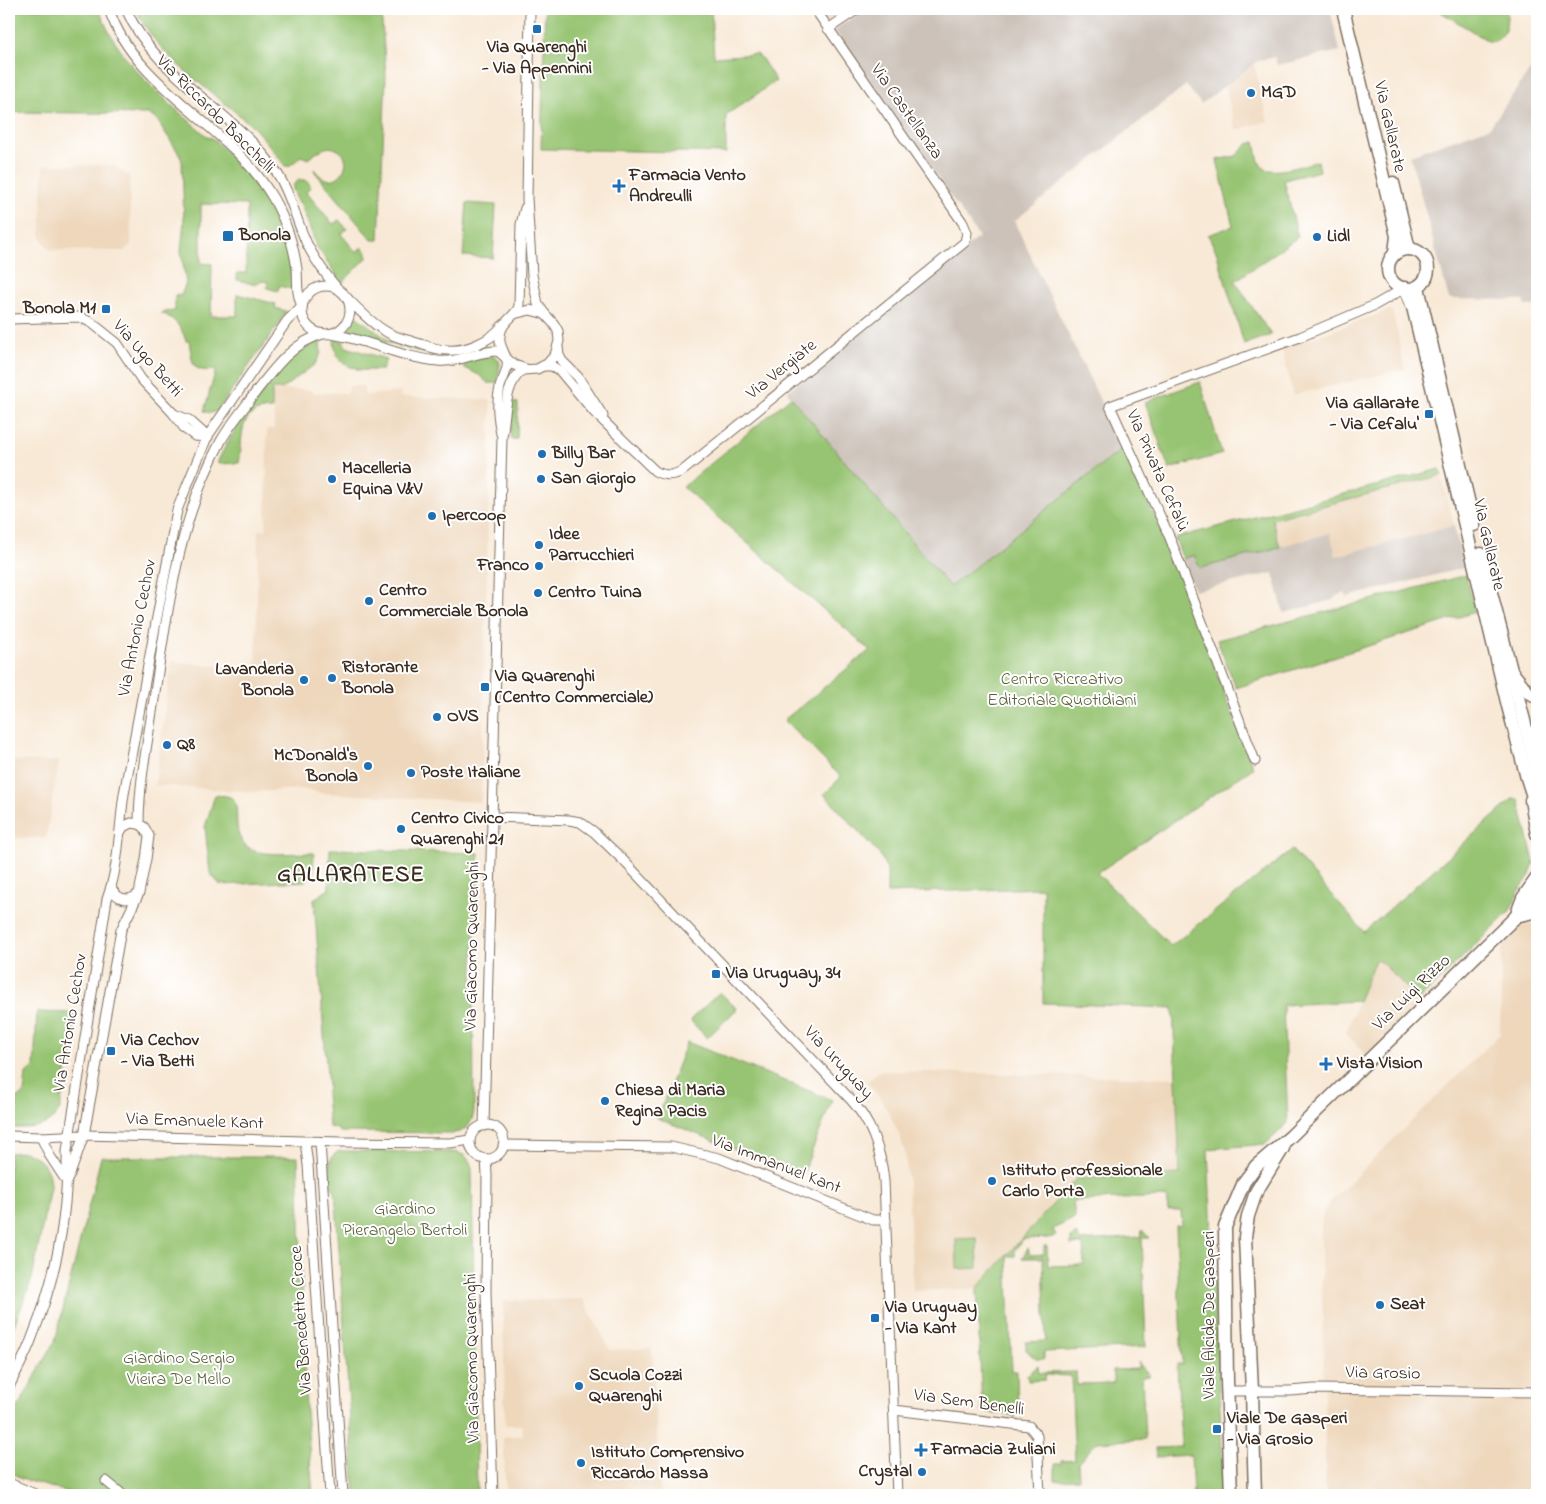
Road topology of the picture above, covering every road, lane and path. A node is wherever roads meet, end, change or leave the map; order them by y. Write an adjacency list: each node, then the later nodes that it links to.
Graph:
1 (109, 9): 16 (street, Via Riccardo Bacchelli)
2 (126, 9): 13 (street, Via Riccardo Bacchelli)
3 (530, 9): 9 (street)
4 (815, 9): 8 (street, Via Castellanza)
5 (858, 9): 8 (street)
6 (1343, 9): 12 (main road, Via Gallarate)
7 (1352, 9): 11 (main road, Via Gallarate)
8 (828, 28): 10 (street, Via Castellanza)
9 (527, 199): 17 (street); 18 (street)
10 (967, 236): 26 (street, Via Vergiate)
11 (1409, 249): 12 (main road); 14 (main road)
12 (1395, 253): 14 (main road, Via Gallarate)
13 (337, 288): 15 (street); 16 (street)
14 (1408, 288): 30 (main road, Via Gallarate); 32 (street, Via Privata Cefalù); 33 (main road, Via Gallarate)
15 (347, 298): 20 (street); 21 (street)
16 (302, 306): 21 (street); 27 (street, Via Antonio Cechov)
17 (514, 314): 18 (street); 20 (street)
18 (547, 316): 22 (street)
19 (9, 319): 27 (street, Via Ugo Betti)
20 (504, 323): 23 (street, Via Giacomo Quarenghi)
21 (327, 334): 23 (street); 29 (street, Via Antonio Cechov)
22 (558, 346): 24 (street); 26 (street, Via Vergiate)
23 (505, 356): 25 (street); 28 (street, Via Giacomo Quarenghi)
24 (543, 366): 25 (street, Via Giacomo Quarenghi); 26 (street, Via Vergiate)
25 (529, 370): 28 (street, Via Giacomo Quarenghi)
26 (612, 429)
27 (207, 437): 29 (street); 37 (street, Via Antonio Cechov)
28 (502, 437): 35 (street, Via Giacomo Quarenghi)
29 (220, 443): 36 (street, Via Antonio Cechov)
30 (1510, 669): 31 (main road); 33 (main road, Via Gallarate)
31 (1537, 697)
32 (1255, 761)
33 (1532, 775): 34 (main road, Via Gallarate); 38 (main road)
34 (1537, 809)
35 (493, 817): 45 (street, Via Giacomo Quarenghi); 57 (street, Via Uruguay)
36 (139, 824): 37 (street); 41 (street, Via Antonio Cechov)
37 (121, 831): 40 (street, Via Antonio Cechov)
38 (1537, 834)
39 (1537, 878): 44 (main road)
40 (111, 887): 41 (street); 48 (street, Via Antonio Cechov)
41 (140, 893): 46 (street, Via Antonio Cechov)
42 (1537, 896): 44 (main road, Via Luigi Rizzo)
43 (1537, 911): 44 (main road)
44 (1516, 916): 50 (main road, Via Luigi Rizzo)
45 (484, 1126): 51 (street); 54 (street)
46 (84, 1135): 48 (street); 52 (street, Via Emanuele Kant); 56 (street, Via Antonio Cechov)
47 (9, 1136): 49 (street)
48 (70, 1136): 49 (street); 56 (street, Via Antonio Cechov)
49 (41, 1137): 56 (street)
50 (1290, 1137): 59 (main road, Viale Alcide De Gasperi); 60 (main road, Viale Alcide De Gasperi)
51 (470, 1140): 53 (street); 55 (street)
52 (305, 1142): 53 (street, Via Emanuele Kant); 67 (street, Via Benedetto Croce)
53 (320, 1142): 68 (street, Via Benedetto Croce)
54 (503, 1145): 55 (street); 57 (street, Via Immanuel Kant)
55 (486, 1159): 69 (street, Via Giacomo Quarenghi)
56 (67, 1182): 58 (street, Via Antonio Cechov)
57 (886, 1220): 62 (street, Via Uruguay)
58 (9, 1387)
59 (1228, 1391): 60 (street, Via Grosio); 72 (main road, Viale Alcide De Gasperi)
60 (1252, 1391): 61 (street, Via Grosio); 73 (main road, Viale Alcide De Gasperi)
61 (1537, 1392)
62 (894, 1410): 70 (street, Via Uruguay); 71 (street, Via Sem Benelli)
63 (106, 1481): 66 (street)
64 (9, 1483): 65 (street)
65 (36, 1495)
66 (123, 1495)
67 (330, 1495)
68 (343, 1495)
69 (492, 1495)
70 (897, 1495)
71 (1040, 1495)
72 (1231, 1495)
73 (1255, 1495)

